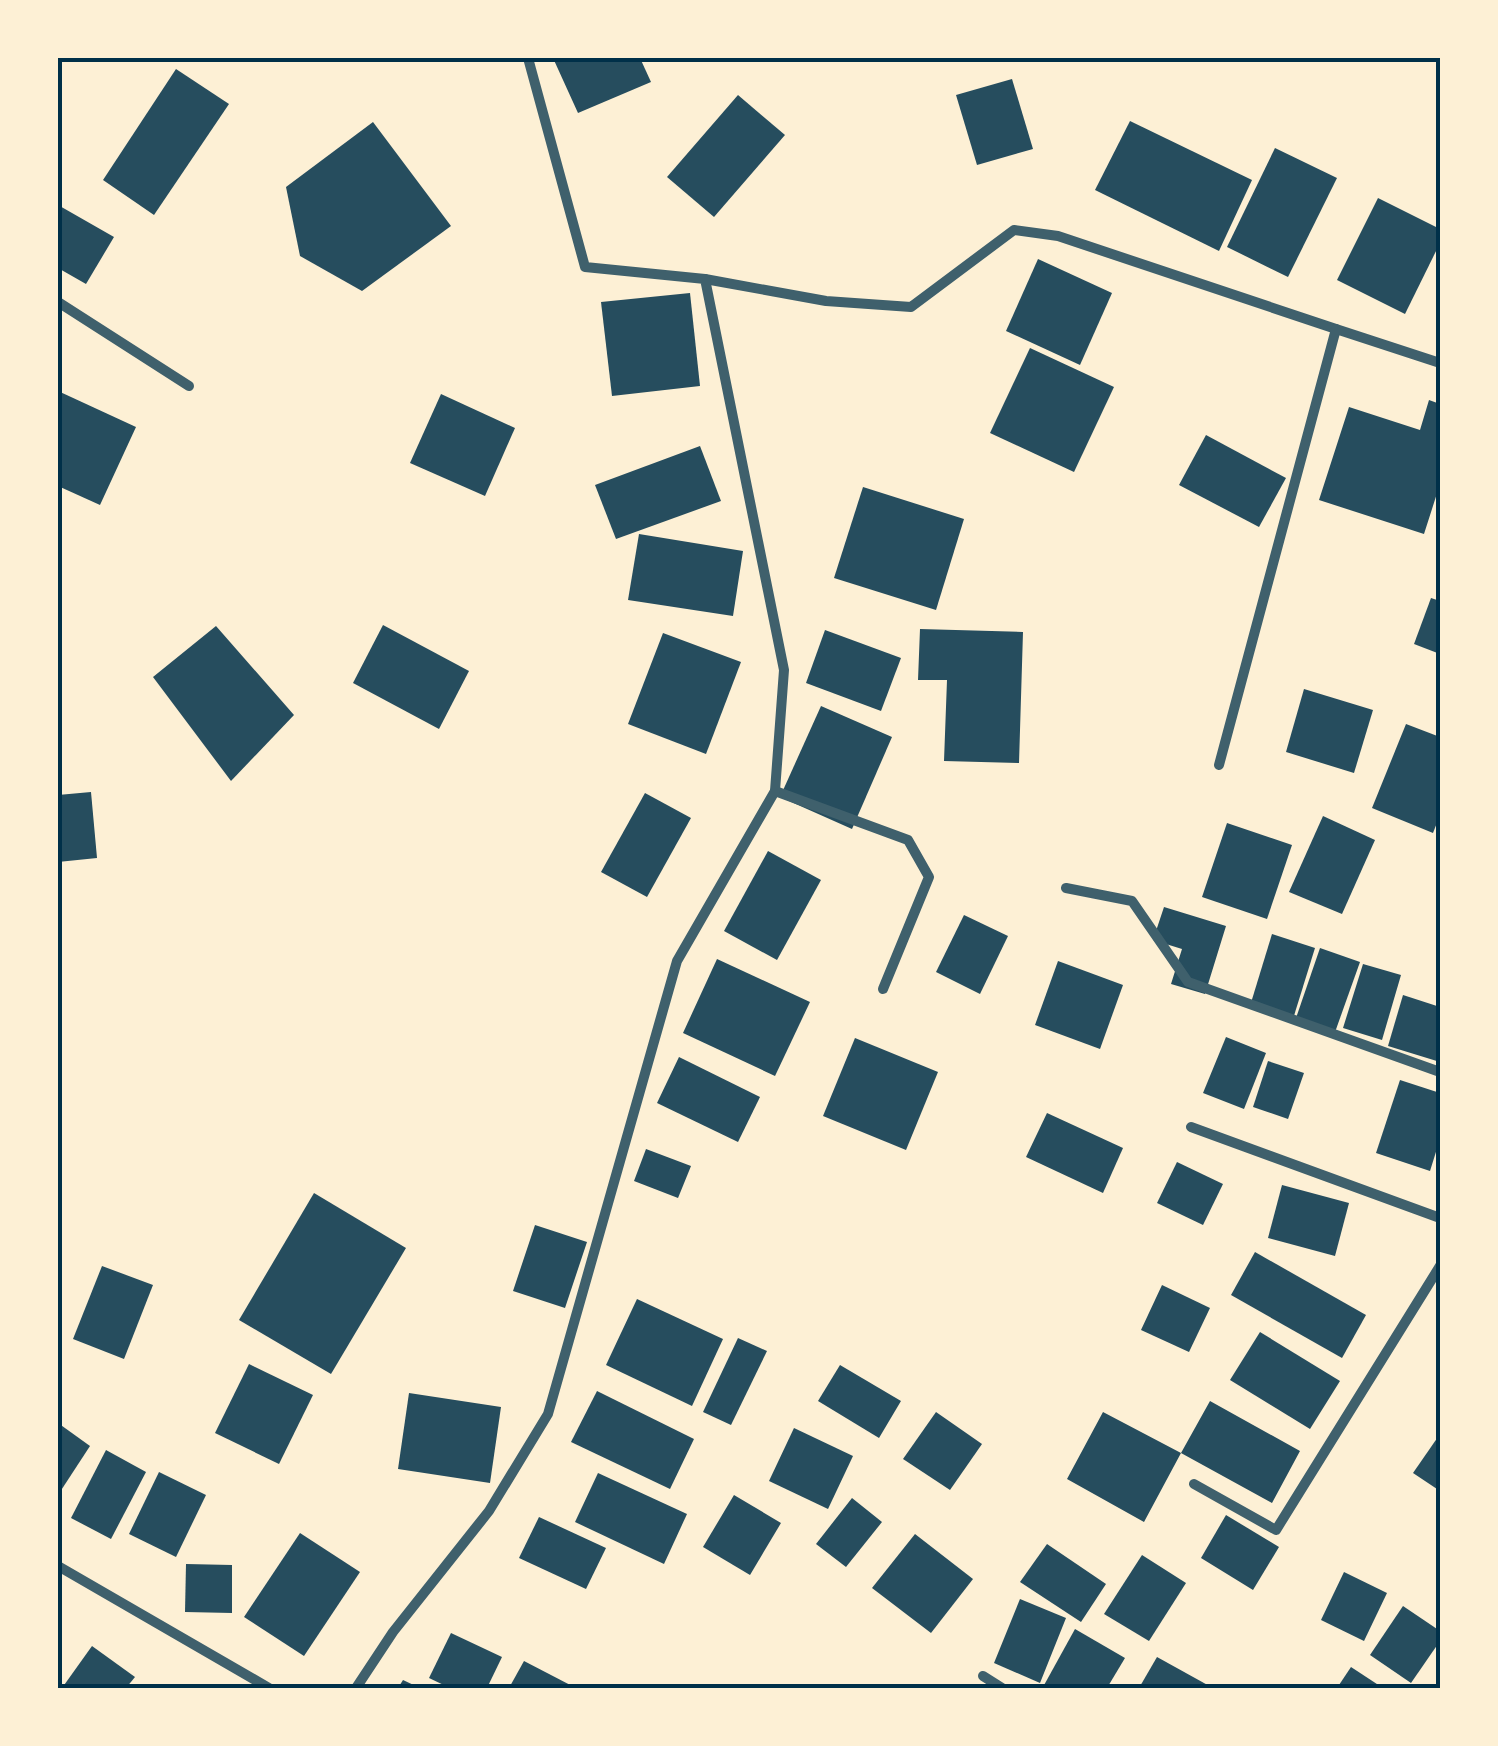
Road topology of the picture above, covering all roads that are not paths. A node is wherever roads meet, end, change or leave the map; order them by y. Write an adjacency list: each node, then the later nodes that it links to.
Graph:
1 (528, 58): 2 (street)
2 (705, 278): 4 (street); 8 (street)
3 (58, 302): 6 (street)
4 (1336, 330): 5 (street); 7 (street)
5 (1440, 364)
6 (188, 386)
7 (1219, 765)
8 (775, 791): 10 (street); 19 (street)
9 (1066, 888): 11 (street)
10 (884, 989)
11 (1440, 1072)
12 (1191, 1127): 13 (street)
13 (1440, 1218)
14 (1440, 1266): 15 (street)
15 (1194, 1484)
16 (58, 1566): 18 (street)
17 (983, 1676): 20 (street)
18 (269, 1688)
19 (356, 1688)
20 (1002, 1688)

